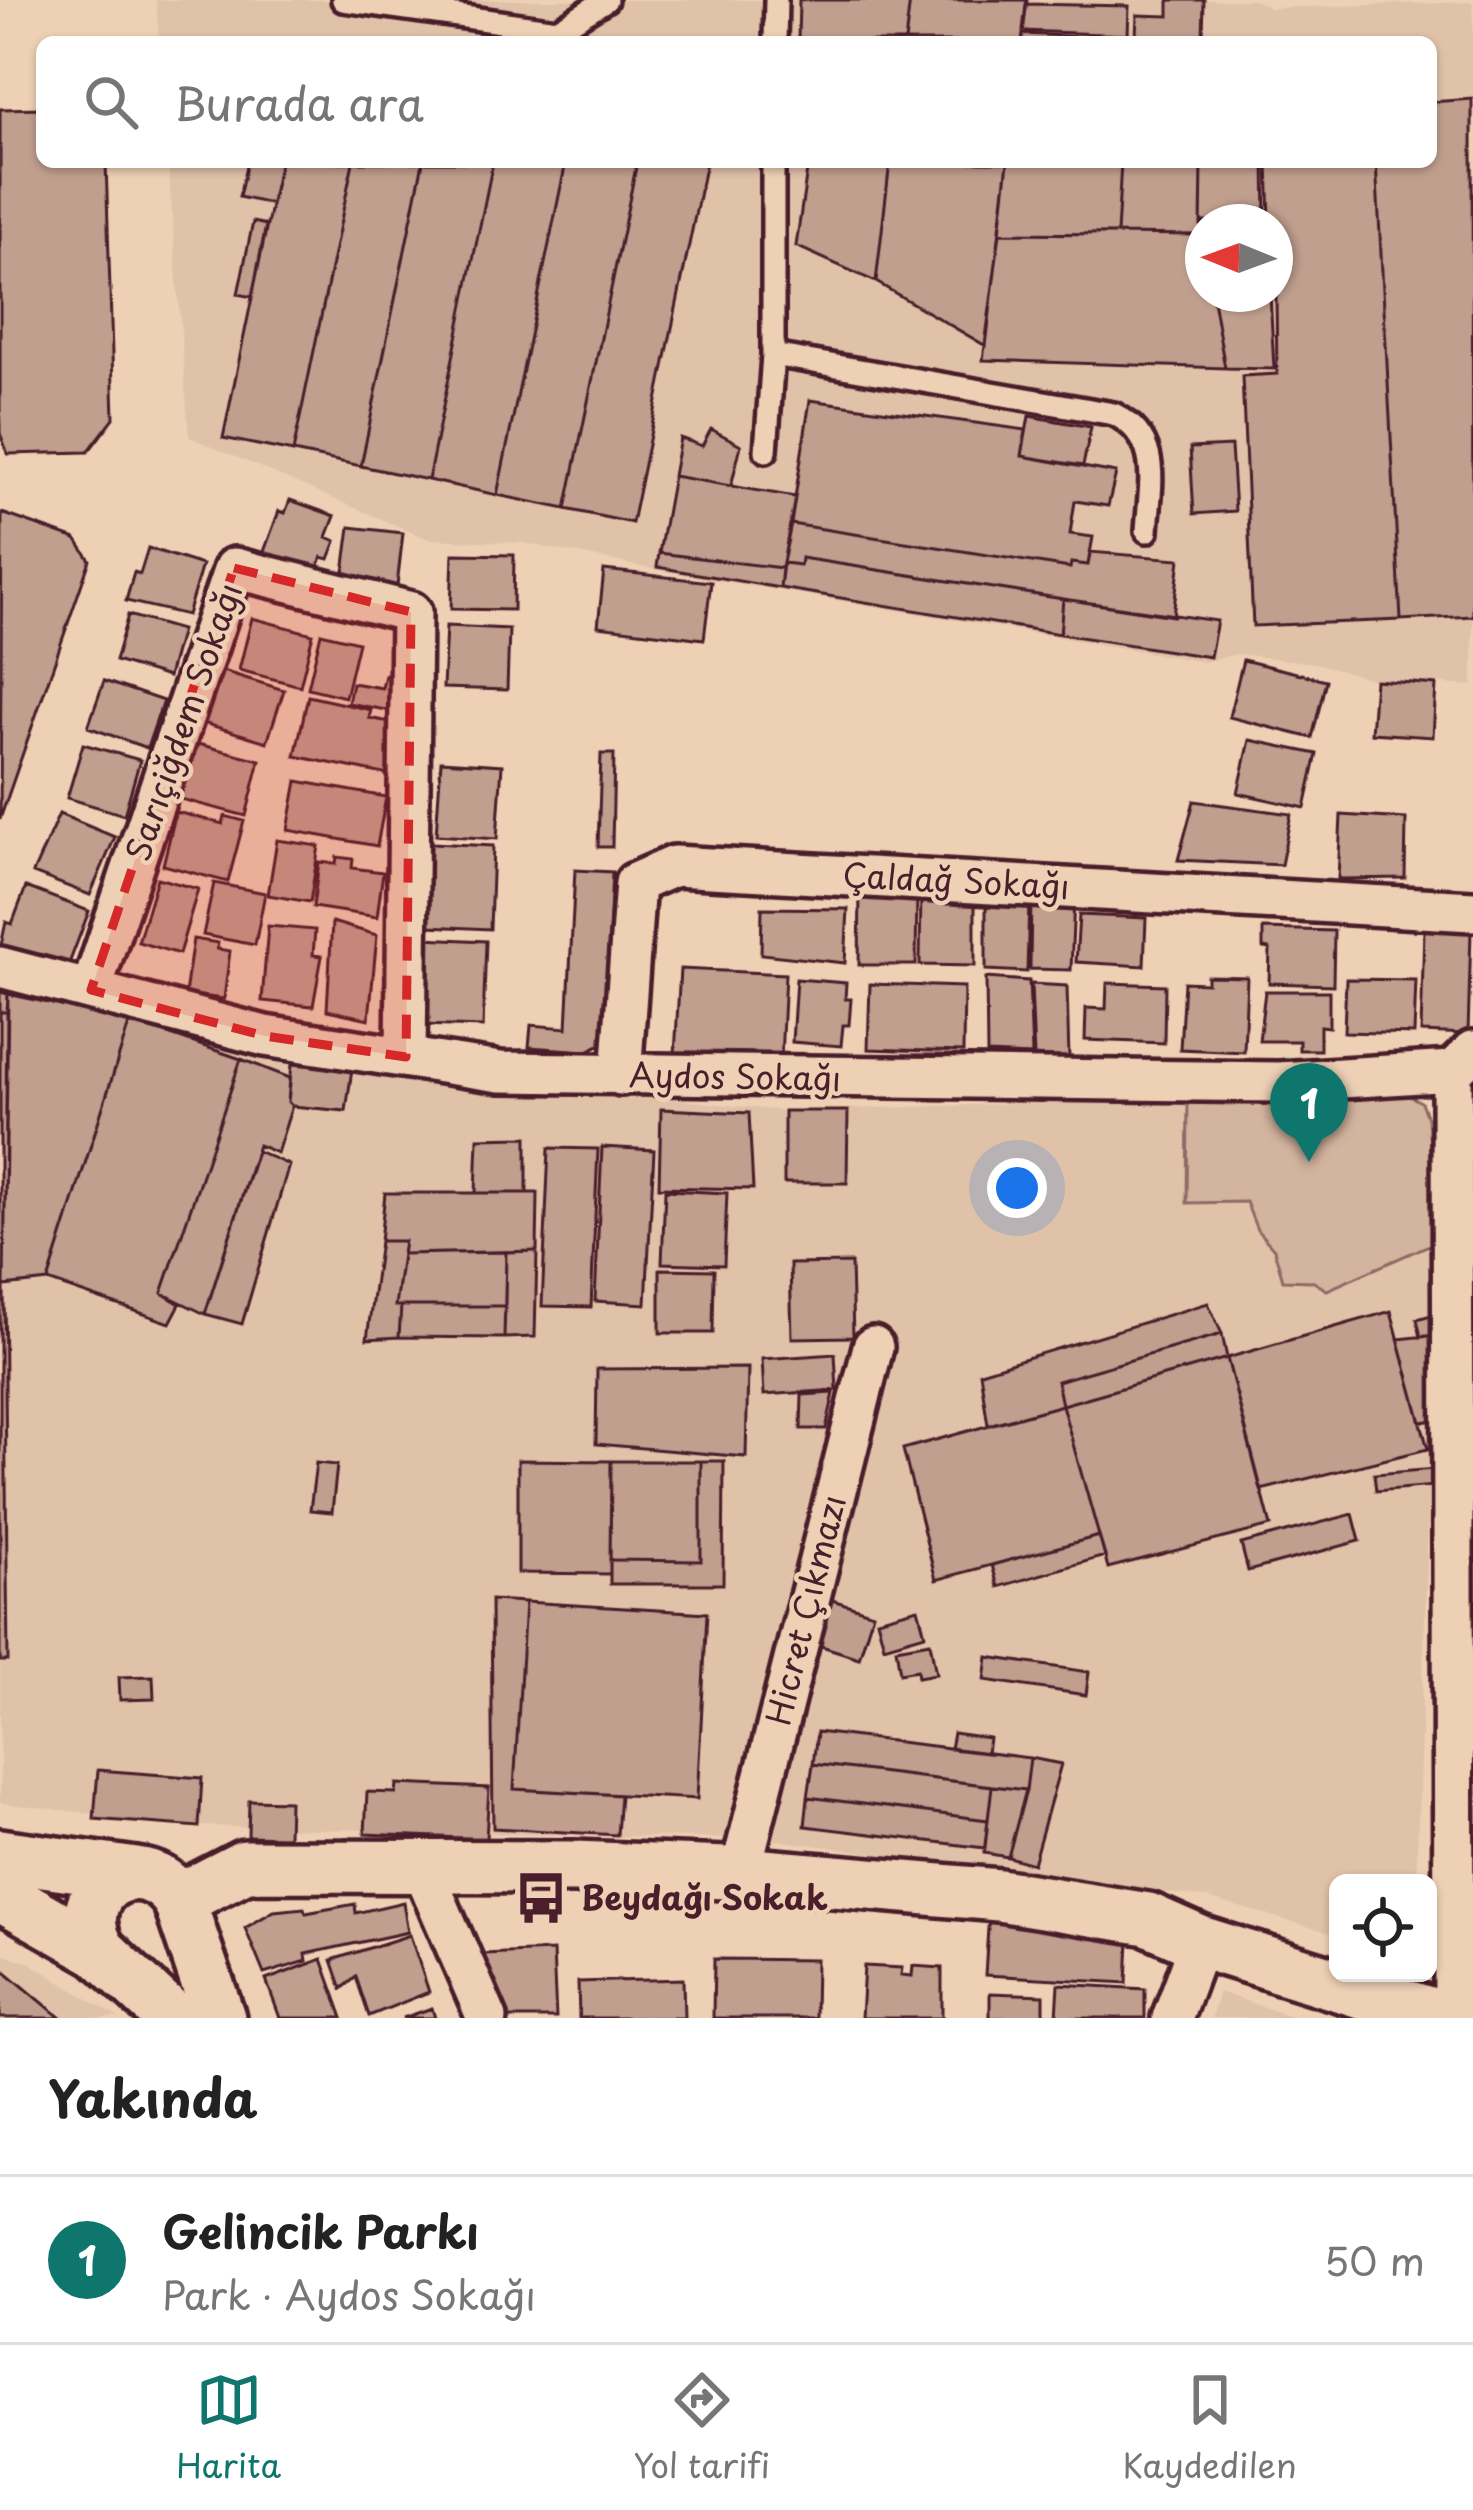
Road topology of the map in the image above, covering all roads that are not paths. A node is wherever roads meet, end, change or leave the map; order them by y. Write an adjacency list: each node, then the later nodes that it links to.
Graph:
1 (343, 0): 2 (lane)
2 (606, 0)
3 (776, 0): 4 (lane)
4 (775, 36)
5 (773, 168): 6 (lane)
6 (773, 355): 7 (lane); 8 (lane)
7 (766, 451)
8 (1147, 531)
9 (1473, 911): 14 (street, Çaldağ Sokağı)
10 (0, 967): 11 (street, Aydos Sokağı)
11 (92, 990): 12 (street, Aydos Sokağı); 12 (street, Sarıçiğdem Sokağı)
12 (406, 1058): 14 (street, Aydos Sokağı)
13 (1463, 1061): 14 (street, Aydos Sokağı); 15 (street)
14 (621, 1075)
15 (1463, 1261): 17 (street)
16 (873, 1347): 20 (street, Hicret Çıkmazı)
17 (1463, 1452): 29 (street)
18 (0, 1855): 22 (street)
19 (421, 1865): 20 (street); 22 (street); 27 (street)
20 (740, 1874): 23 (street)
21 (0, 1894): 24 (street)
22 (166, 1896): 24 (street); 24 (street); 26 (street)
23 (1201, 1942): 28 (street); 29 (street)
24 (108, 1957): 25 (street)
25 (172, 2018)
26 (219, 2018)
27 (487, 2018)
28 (1172, 2018)
29 (1450, 2018)

